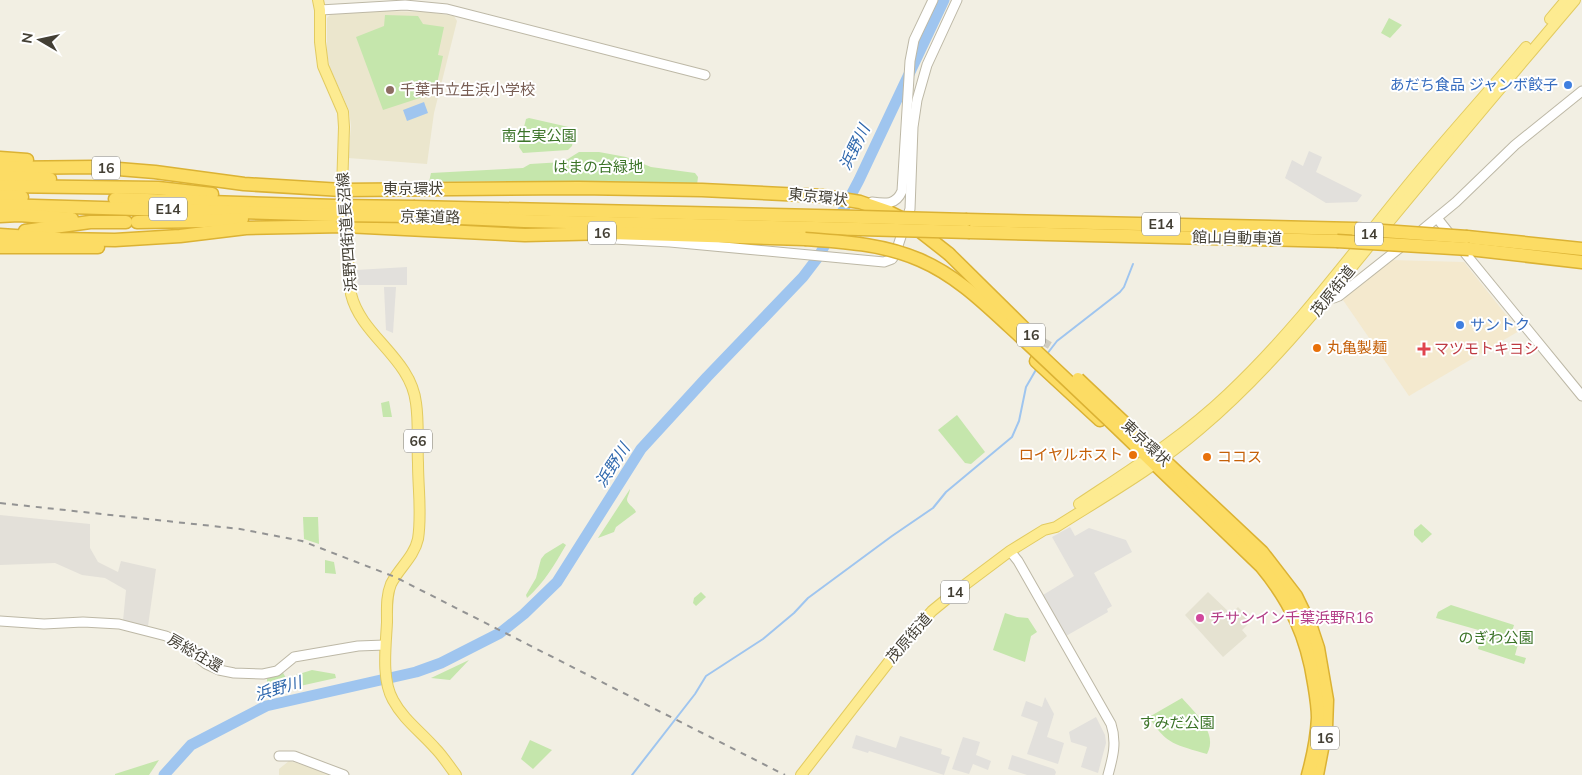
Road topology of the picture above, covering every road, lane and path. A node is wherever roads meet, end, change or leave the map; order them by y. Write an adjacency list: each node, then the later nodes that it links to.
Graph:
1 (933, 0): 16 (street)
2 (956, 0): 23 (street)
3 (1566, 0): 36 (main road, 茂原街道 / 14)
4 (1575, 0): 36 (main road, 茂原街道 / 14)
5 (319, 5): 6 (street); 14 (main road, 浜野四街道長沼線 / 66)
6 (705, 75)
7 (1582, 91): 22 (street)
8 (0, 158): 9 (highway)
9 (94, 167): 10 (highway, 東京環状 / 16); 14 (highway, 東京環状 / 16)
10 (0, 168)
11 (0, 177): 13 (highway)
12 (0, 186): 13 (highway)
13 (85, 186): 18 (highway)
14 (342, 190): 16 (highway, 東京環状 / 16); 26 (main road, 浜野四街道長沼線 / 66)
15 (0, 196): 18 (highway, 京葉道路 / E14)
16 (860, 202): 23 (highway, 東京環状 / 16)
17 (0, 205): 20 (highway, 京葉道路 / E14)
18 (321, 205): 19 (highway, 京葉道路 / E14)
19 (336, 211): 20 (highway, 京葉道路 / E14); 28 (highway, 京葉道路 / E14, bridge)
20 (307, 214): 24 (highway)
21 (0, 216): 24 (highway)
22 (1437, 218): 36 (street); 38 (street)
23 (907, 221): 30 (street); 39 (highway, 東京環状 / 16, bridge)
24 (90, 222): 29 (highway)
25 (860, 223): 27 (highway, 館山自動車道 / E14, bridge); 28 (highway, 京葉道路 / E14)
26 (345, 226): 30 (highway, 東京環状 / 16); 31 (highway, 東京環状 / 16); 43 (main road, 浜野四街道長沼線 / 66)
27 (968, 226): 32 (highway, 館山自動車道 / E14, bridge); 32 (highway, 館山自動車道 / E14, bridge)
28 (810, 228): 30 (highway, 東京環状 / 16); 39 (highway, 東京環状 / 16, bridge)
29 (0, 233): 31 (highway, 東京環状 / 16)
30 (525, 235)
31 (180, 236): 33 (highway)
32 (1468, 243): 34 (highway, 館山自動車道 / E14); 35 (highway, 館山自動車道 / E14)
33 (0, 247)
34 (1582, 249)
35 (1582, 262)
36 (1322, 297): 40 (main road, 茂原街道 / 14)
37 (1036, 361): 40 (highway, 16)
38 (1582, 396)
39 (1112, 417): 40 (highway, 東京環状 / 16)
40 (1153, 457): 41 (main road, 茂原街道 / 14); 50 (highway, 東京環状 / 16); 51 (highway, 東京環状 / 16)
41 (1010, 551): 47 (main road, 茂原街道 / 14); 48 (street); 49 (street)
42 (0, 621): 43 (street, 房総往還)
43 (385, 645): 46 (main road, 浜野四街道長沼線 / 66)
44 (280, 756): 45 (street)
45 (344, 775)
46 (456, 775)
47 (801, 775)
48 (1104, 775)
49 (1108, 775)
50 (1308, 775)
51 (1317, 775)

